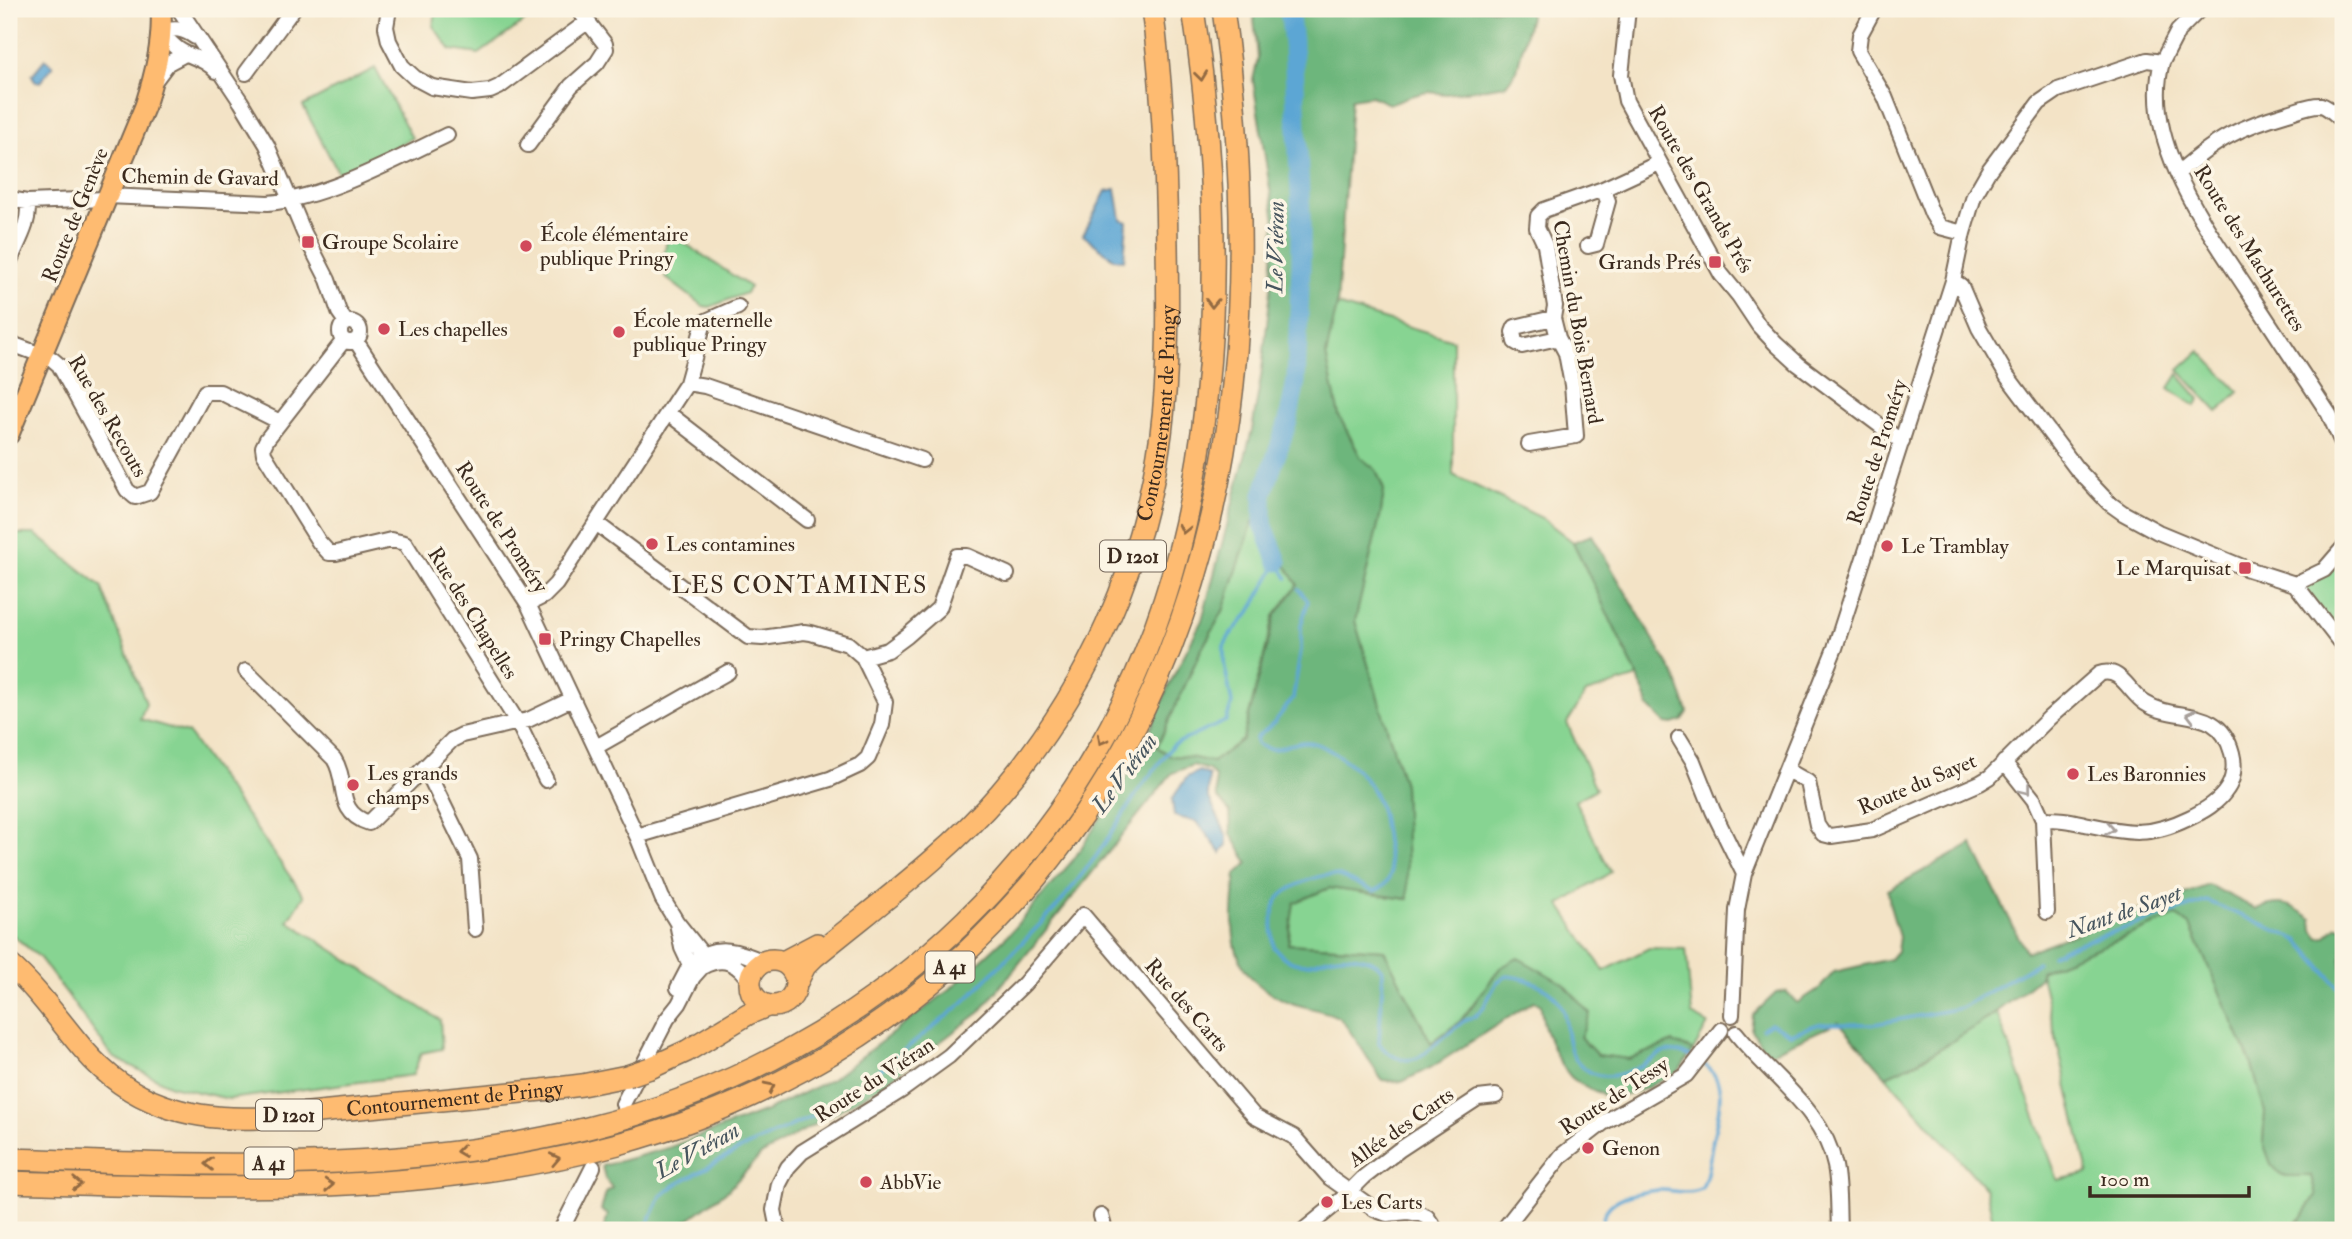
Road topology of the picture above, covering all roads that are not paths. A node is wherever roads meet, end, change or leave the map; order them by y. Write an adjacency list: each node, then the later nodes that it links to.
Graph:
1 (161, 9): 13 (main road, Route de Genève)
2 (179, 9): 14 (street)
3 (293, 9): 17 (street)
4 (389, 9): 12 (street)
5 (1143, 9): 73 (highway, Contournement de Pringy / D 1201)
6 (1152, 9): 75 (highway, Contournement de Pringy / D 1201)
7 (1192, 9): 84 (highway, A 41, one-way to 84)
8 (1223, 9): 86 (highway, A 41, one-way to 8)
9 (1628, 9): 23 (street, Route des Grands Prés)
10 (1874, 9): 30 (street)
11 (2200, 9): 16 (street)
12 (583, 13): 22 (street)
13 (161, 31): 14 (street); 15 (street); 18 (main road, Route de Genève)
14 (201, 42): 19 (street)
15 (185, 54): 18 (street); 19 (street)
16 (2162, 62): 24 (street, Route des Machurettes); 30 (street, Route de Proméry)
17 (246, 73)
18 (151, 86): 26 (main road, Route de Genève)
19 (241, 102): 28 (street)
20 (2343, 121): 24 (street)
21 (447, 135): 28 (street, Chemin de Gavard)
22 (528, 145)
23 (1659, 163): 25 (street, Chemin du Bois Bernard); 44 (street, Route des Grands Prés)
24 (2178, 173): 46 (street, Route des Machurettes)
25 (1603, 189): 31 (street); 35 (street, Chemin du Bois Bernard)
26 (106, 198): 28 (street, Chemin de Gavard); 29 (street, Chemin de Gavard); 39 (main road, Route de Genève)
27 (9, 199): 29 (street, Chemin de Gavard)
28 (291, 200): 37 (street)
29 (27, 202): 32 (street)
30 (1963, 233): 33 (street, Route de Proméry)
31 (1588, 246)
32 (9, 263)
33 (1953, 281): 44 (street, Route de Proméry); 52 (street)
34 (738, 307): 40 (street)
35 (1553, 318): 36 (street, Chemin du Bois Bernard); 36 (street)
36 (1558, 338): 45 (street, Chemin du Bois Bernard)
37 (350, 341): 42 (street, Rue des Chapelles); 53 (street, Route de Proméry)
38 (9, 343): 39 (street)
39 (42, 356): 42 (street, Rue des Recouts); 43 (main road, Route de Genève)
40 (687, 383): 41 (street); 47 (street)
41 (668, 413): 48 (street); 49 (street)
42 (281, 422): 59 (street, Rue des Chapelles)
43 (9, 434)
44 (1902, 442): 64 (street, Route de Proméry)
45 (1529, 444)
46 (2343, 445)
47 (922, 460)
48 (807, 520)
49 (596, 523): 53 (street); 55 (street)
50 (2343, 548): 52 (street)
51 (1007, 574): 55 (street)
52 (2295, 584): 54 (street)
53 (528, 604): 58 (street, Route de Proméry)
54 (2343, 646)
55 (863, 657): 67 (street)
56 (246, 671): 63 (street)
57 (728, 672): 61 (street)
58 (572, 699): 59 (street); 61 (street, Route de Proméry)
59 (518, 723): 63 (street); 65 (street, Rue des Chapelles)
60 (1679, 738): 68 (street)
61 (596, 747): 67 (street, Route de Proméry)
62 (2004, 762): 64 (street, Route du Sayet); 66 (street, one-way to 66); 66 (street, Route du Sayet, one-way to 62)
63 (425, 767): 71 (street)
64 (1787, 770): 68 (street, Route de Proméry)
65 (546, 780)
66 (2043, 820): 69 (street)
67 (638, 836): 72 (street, Route de Proméry)
68 (1744, 874): 78 (street, Route de Proméry)
69 (2048, 912)
70 (1083, 915): 87 (street, Rue des Carts); 89 (street, Route du Viéran)
71 (475, 929)
72 (698, 962): 73 (street); 76 (street); 83 (street)
73 (774, 962): 75 (highway); 76 (highway, Contournement de Pringy / D 1201)
74 (9, 964): 81 (highway, Contournement de Pringy / D 1201, bridge)
75 (797, 982): 77 (highway, Contournement de Pringy / D 1201)
76 (750, 985): 77 (highway); 81 (highway, Contournement de Pringy / D 1201)
77 (767, 1006): 81 (highway, Contournement de Pringy / D 1201)
78 (1732, 1014): 79 (street); 80 (street)
79 (1721, 1030): 80 (street); 92 (street, Route de Tessy)
80 (1736, 1033): 93 (street)
81 (699, 1044)
82 (1496, 1096): 87 (street, Allée des Carts)
83 (623, 1104)
84 (9, 1159)
85 (593, 1167): 88 (street)
86 (9, 1182)
87 (1350, 1191): 90 (street, Allée des Carts); 91 (street, Rue des Carts)
88 (561, 1230)
89 (778, 1230)
90 (1304, 1230)
91 (1436, 1230)
92 (1503, 1230)
93 (1839, 1230)

